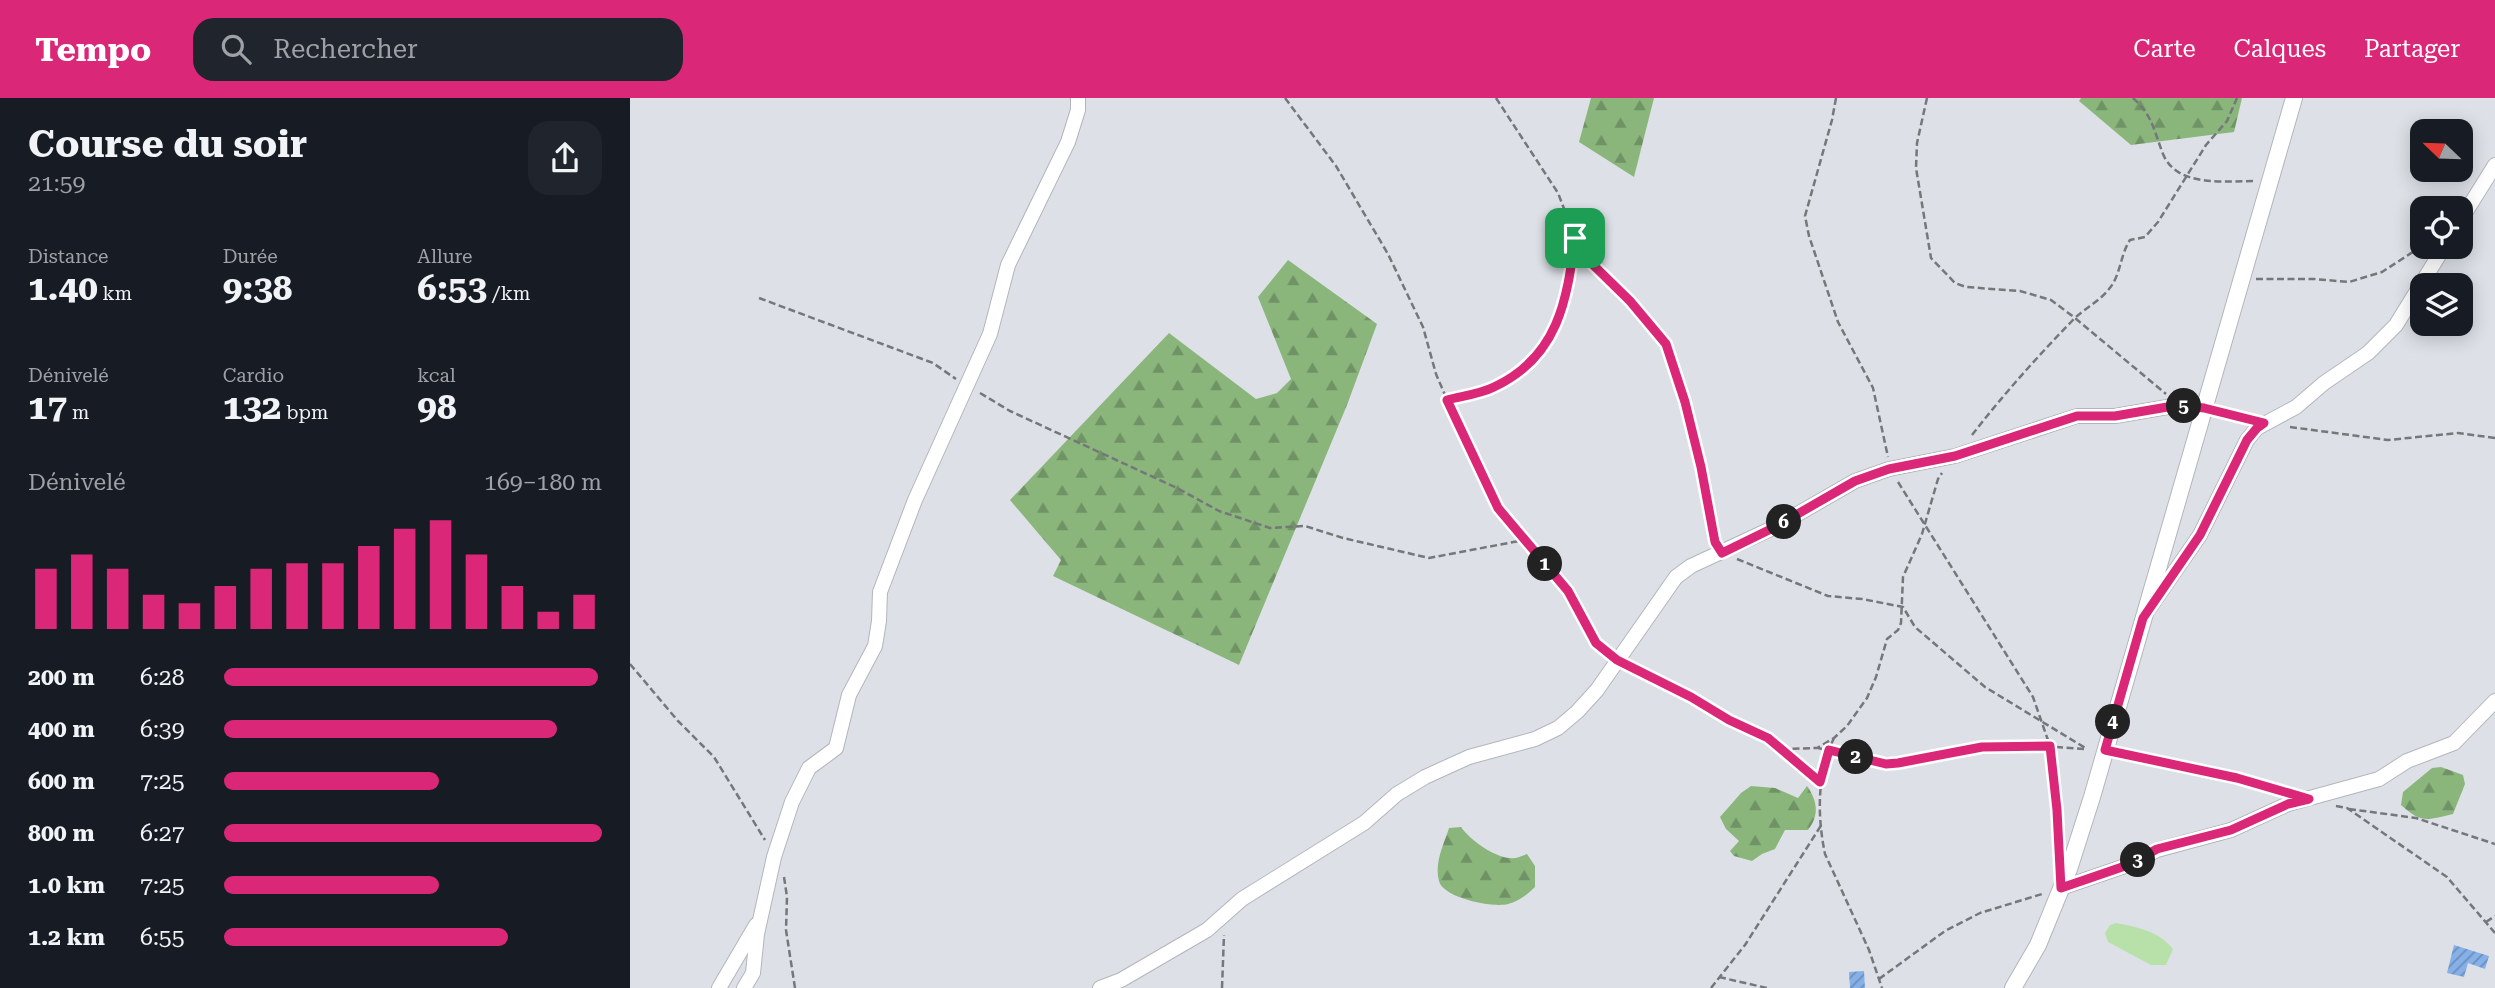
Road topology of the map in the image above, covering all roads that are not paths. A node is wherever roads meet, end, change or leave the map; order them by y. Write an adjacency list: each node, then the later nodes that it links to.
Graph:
1 (1078, 98): 10 (street)
2 (2294, 98): 6 (street)
3 (2495, 165): 4 (street)
4 (2473, 200)
5 (2437, 259): 7 (street)
6 (2204, 408): 7 (street); 13 (street)
7 (2143, 618): 9 (street)
8 (2495, 701): 9 (street)
9 (2061, 888): 14 (street)
10 (760, 918): 11 (street); 12 (street)
11 (719, 988)
12 (744, 988)
13 (1100, 988)
14 (2012, 988)

